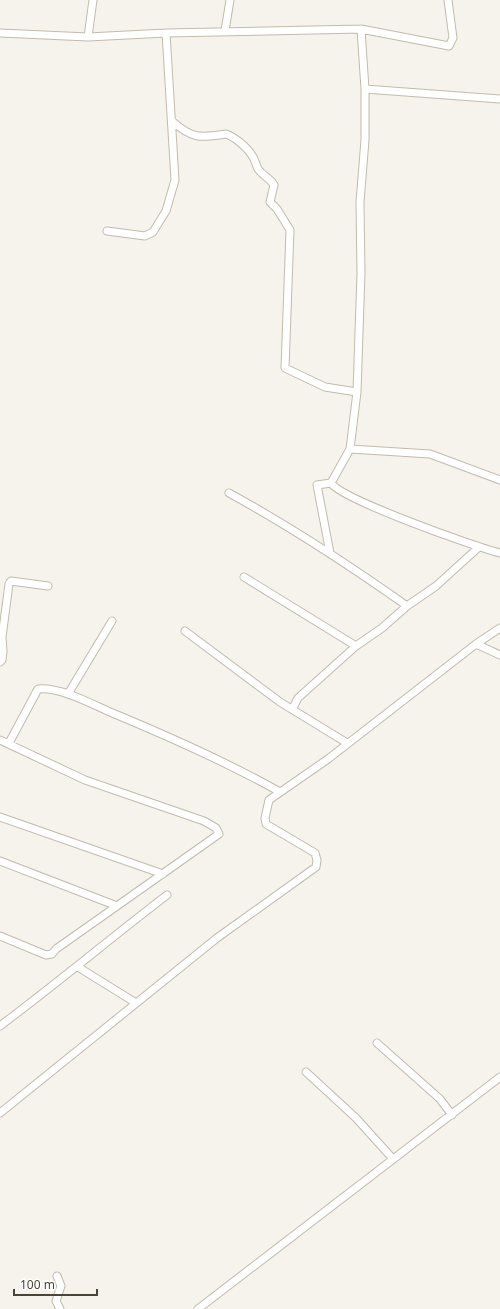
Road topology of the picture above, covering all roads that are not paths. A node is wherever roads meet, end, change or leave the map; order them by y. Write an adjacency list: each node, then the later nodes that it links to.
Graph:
1 (93, 0): 8 (street)
2 (230, 0): 5 (street)
3 (448, 0): 4 (street)
4 (361, 29): 5 (street); 9 (street)
5 (225, 31): 7 (street)
6 (0, 33): 8 (street)
7 (166, 33): 8 (street); 11 (street)
8 (88, 37)
9 (365, 89): 10 (street); 13 (street)
10 (500, 99)
11 (172, 121): 12 (street); 13 (street)
12 (107, 231)
13 (357, 392): 14 (street)
14 (350, 449): 15 (street); 16 (street)
15 (500, 480)
16 (331, 483): 18 (street); 19 (street)
17 (229, 493): 19 (street)
18 (479, 547): 20 (street); 23 (street)
19 (330, 553): 23 (street)
20 (500, 553)
21 (244, 577): 28 (street)
22 (48, 586): 30 (street)
23 (407, 606): 28 (street)
24 (112, 621): 31 (street)
25 (500, 628): 27 (street)
26 (186, 631): 32 (street)
27 (476, 644): 29 (street); 35 (street)
28 (356, 646): 32 (street)
29 (500, 655)
30 (0, 662)
31 (68, 694): 34 (street); 36 (street)
32 (293, 708): 35 (street)
33 (0, 740): 34 (street)
34 (9, 743): 39 (street)
35 (347, 743): 36 (street)
36 (280, 792): 44 (street)
37 (0, 817): 39 (street)
38 (0, 861): 41 (street)
39 (163, 874): 41 (street)
40 (167, 895): 43 (street)
41 (117, 906): 42 (street)
42 (0, 936)
43 (78, 967): 44 (street); 45 (street)
44 (136, 1003): 49 (street)
45 (0, 1026)
46 (377, 1043): 50 (street)
47 (306, 1072): 51 (street)
48 (500, 1077): 50 (street)
49 (0, 1113)
50 (452, 1115): 51 (street)
51 (393, 1159): 54 (street)
52 (57, 1276): 53 (street)
53 (60, 1309)
54 (198, 1309)

